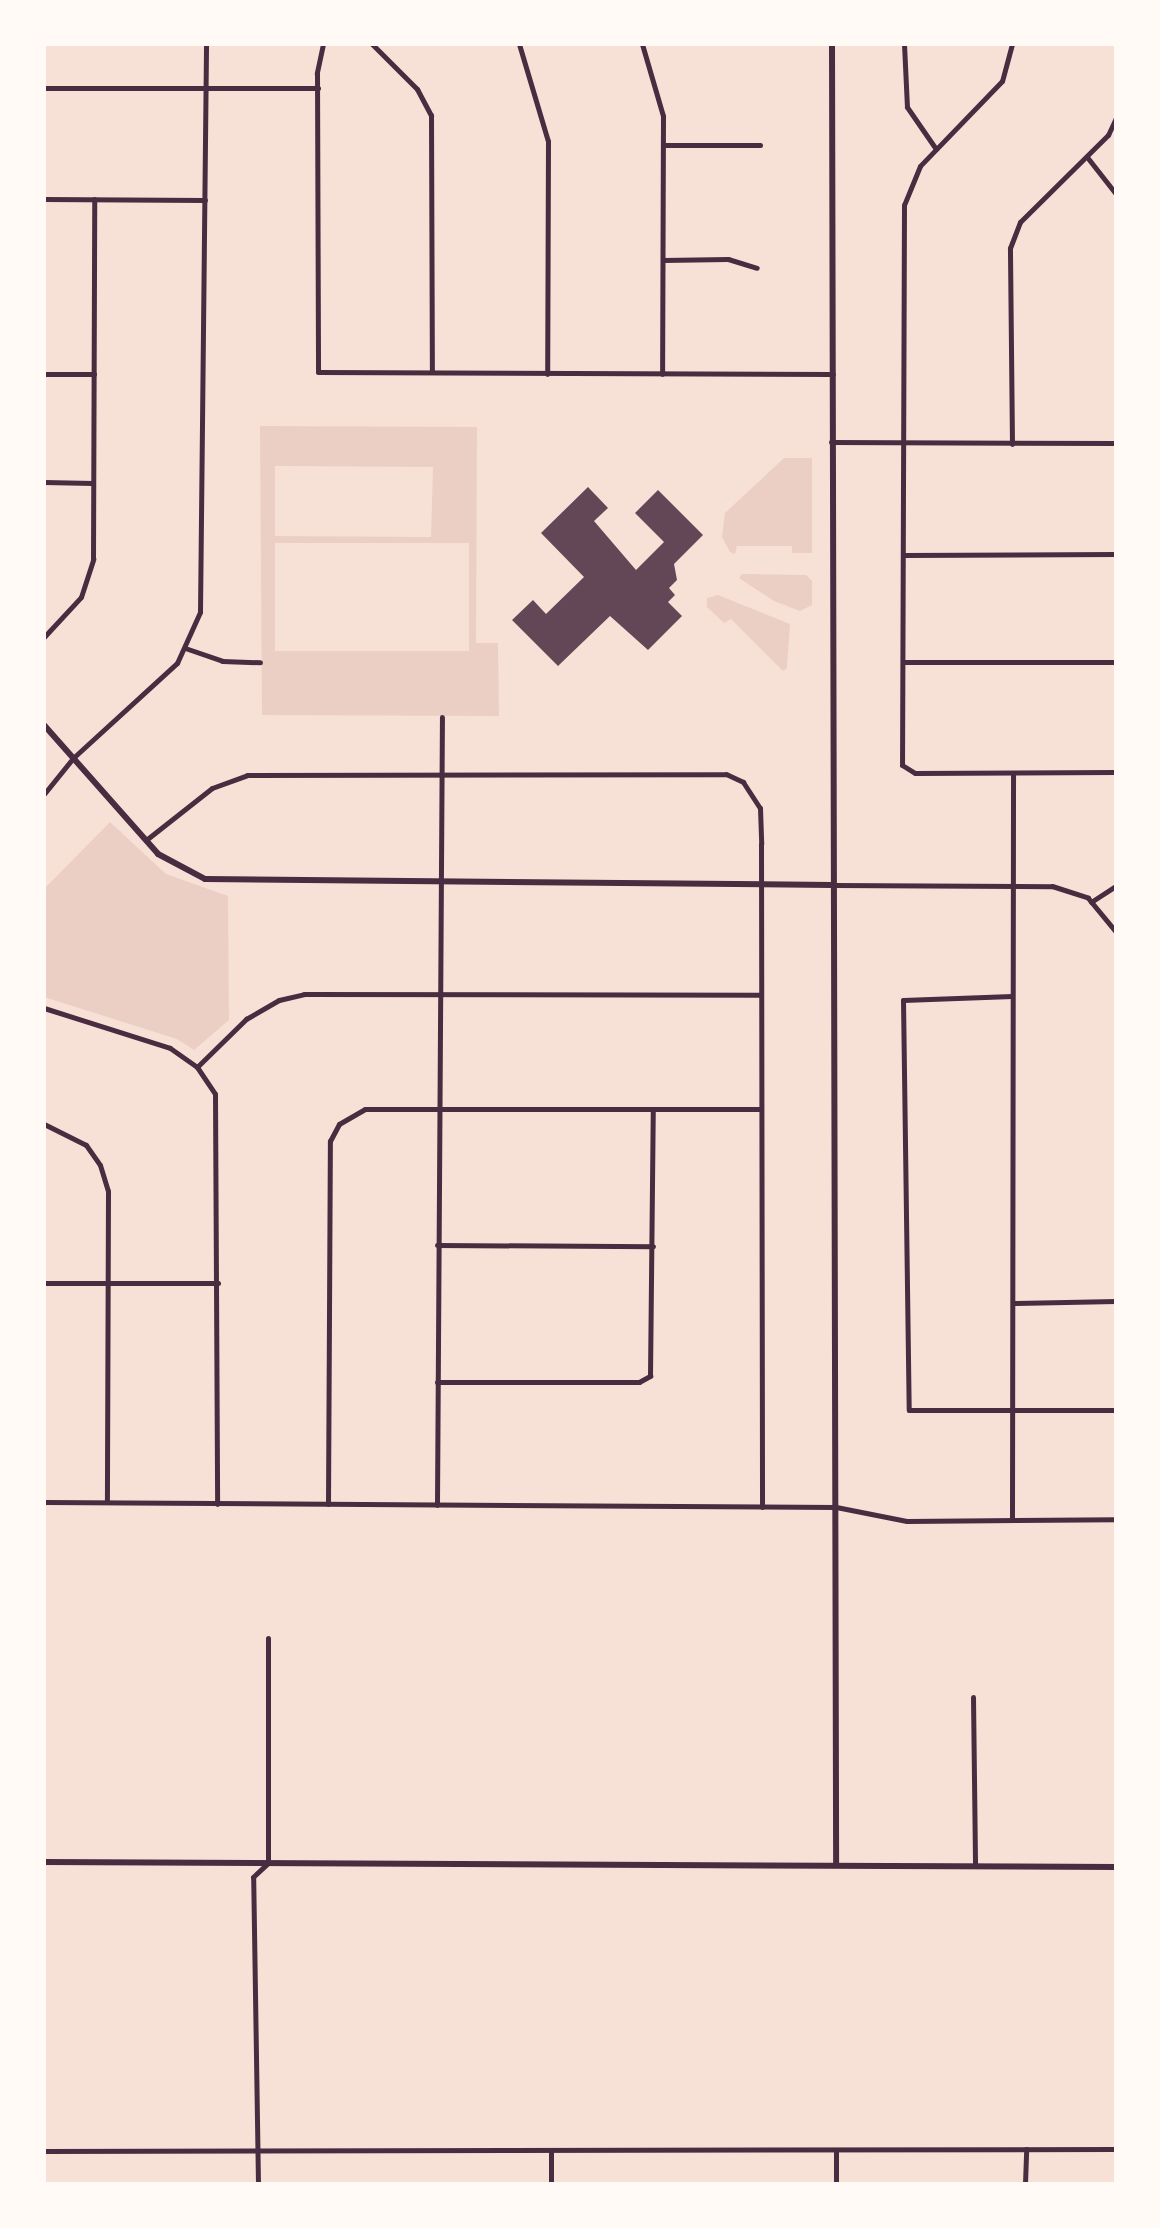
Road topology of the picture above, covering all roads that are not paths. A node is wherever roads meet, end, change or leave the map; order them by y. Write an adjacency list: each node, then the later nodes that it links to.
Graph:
1 (206, 44): 10 (street)
2 (323, 44): 11 (street)
3 (372, 44): 23 (street)
4 (519, 44): 26 (street)
5 (642, 44): 13 (street)
6 (832, 44): 28 (street)
7 (904, 44): 15 (street)
8 (1012, 44): 15 (street)
9 (44, 88): 10 (street)
10 (206, 88): 11 (street); 20 (street)
11 (318, 88): 23 (street)
12 (1116, 118): 16 (street)
13 (663, 145): 14 (street); 21 (street)
14 (760, 145)
15 (937, 149): 30 (street)
16 (1087, 157): 17 (street); 32 (street)
17 (1116, 194)
18 (44, 199): 19 (street)
19 (94, 199): 20 (street); 25 (street)
20 (205, 200): 38 (street)
21 (663, 260): 22 (street); 27 (street)
22 (757, 268)
23 (432, 372): 26 (street)
24 (44, 374): 25 (street)
25 (94, 374): 34 (street)
26 (547, 374): 27 (street)
27 (662, 374): 28 (street)
28 (833, 374): 29 (street)
29 (831, 442): 30 (street); 52 (street)
30 (904, 443): 32 (street); 36 (street)
31 (1116, 443): 32 (street)
32 (1012, 444)
33 (44, 482): 34 (street)
34 (93, 483): 37 (street)
35 (1116, 554): 36 (street)
36 (904, 555): 40 (street)
37 (44, 637)
38 (185, 648): 39 (street); 44 (street)
39 (260, 662)
40 (904, 662): 41 (street); 47 (street)
41 (1116, 662)
42 (442, 717): 46 (street)
43 (44, 725): 44 (street)
44 (73, 758): 48 (street); 49 (street)
45 (1116, 772): 47 (street)
46 (442, 773): 49 (street); 50 (street); 51 (street)
47 (1013, 773): 53 (street)
48 (44, 794)
49 (146, 840): 50 (street)
50 (442, 883): 51 (street); 57 (street)
51 (761, 885): 52 (street); 58 (street)
52 (832, 885): 53 (street); 82 (street)
53 (1012, 885): 55 (street); 59 (street)
54 (1116, 886): 55 (street)
55 (1091, 902): 56 (street)
56 (1116, 932)
57 (441, 994): 58 (street); 61 (street); 62 (street)
58 (761, 995): 63 (street)
59 (1012, 996): 72 (street); 74 (street)
60 (44, 1008): 61 (street)
61 (197, 1067): 70 (street)
62 (439, 1109): 64 (street); 66 (street); 79 (street)
63 (761, 1109): 64 (street); 81 (street)
64 (653, 1110): 67 (street)
65 (44, 1124): 69 (street)
66 (437, 1245): 67 (street); 73 (street)
67 (653, 1246): 73 (street)
68 (44, 1283): 69 (street)
69 (108, 1283): 70 (street); 77 (street)
70 (218, 1283): 78 (street)
71 (1116, 1301): 72 (street)
72 (1013, 1303): 74 (street)
73 (437, 1382): 80 (street)
74 (1011, 1410): 75 (street); 83 (street)
75 (1116, 1410)
76 (44, 1502): 77 (street)
77 (107, 1502): 78 (street)
78 (217, 1504): 79 (street)
79 (328, 1504): 80 (street)
80 (437, 1505): 81 (street)
81 (762, 1507): 82 (street)
82 (836, 1507): 83 (street); 89 (street)
83 (1012, 1519): 84 (street)
84 (1116, 1519)
85 (268, 1638): 88 (street)
86 (973, 1697): 90 (street)
87 (44, 1862): 88 (street)
88 (268, 1863): 89 (street); 94 (street)
89 (836, 1864): 90 (street)
90 (975, 1866): 91 (street)
91 (1116, 1867)
92 (1026, 2149): 93 (street); 95 (street); 101 (street)
93 (1116, 2149)
94 (258, 2150): 96 (street); 97 (street); 98 (street)
95 (836, 2150): 97 (street); 100 (street)
96 (44, 2151)
97 (551, 2151): 99 (street)
98 (258, 2184)
99 (551, 2184)
100 (836, 2184)
101 (1025, 2184)

